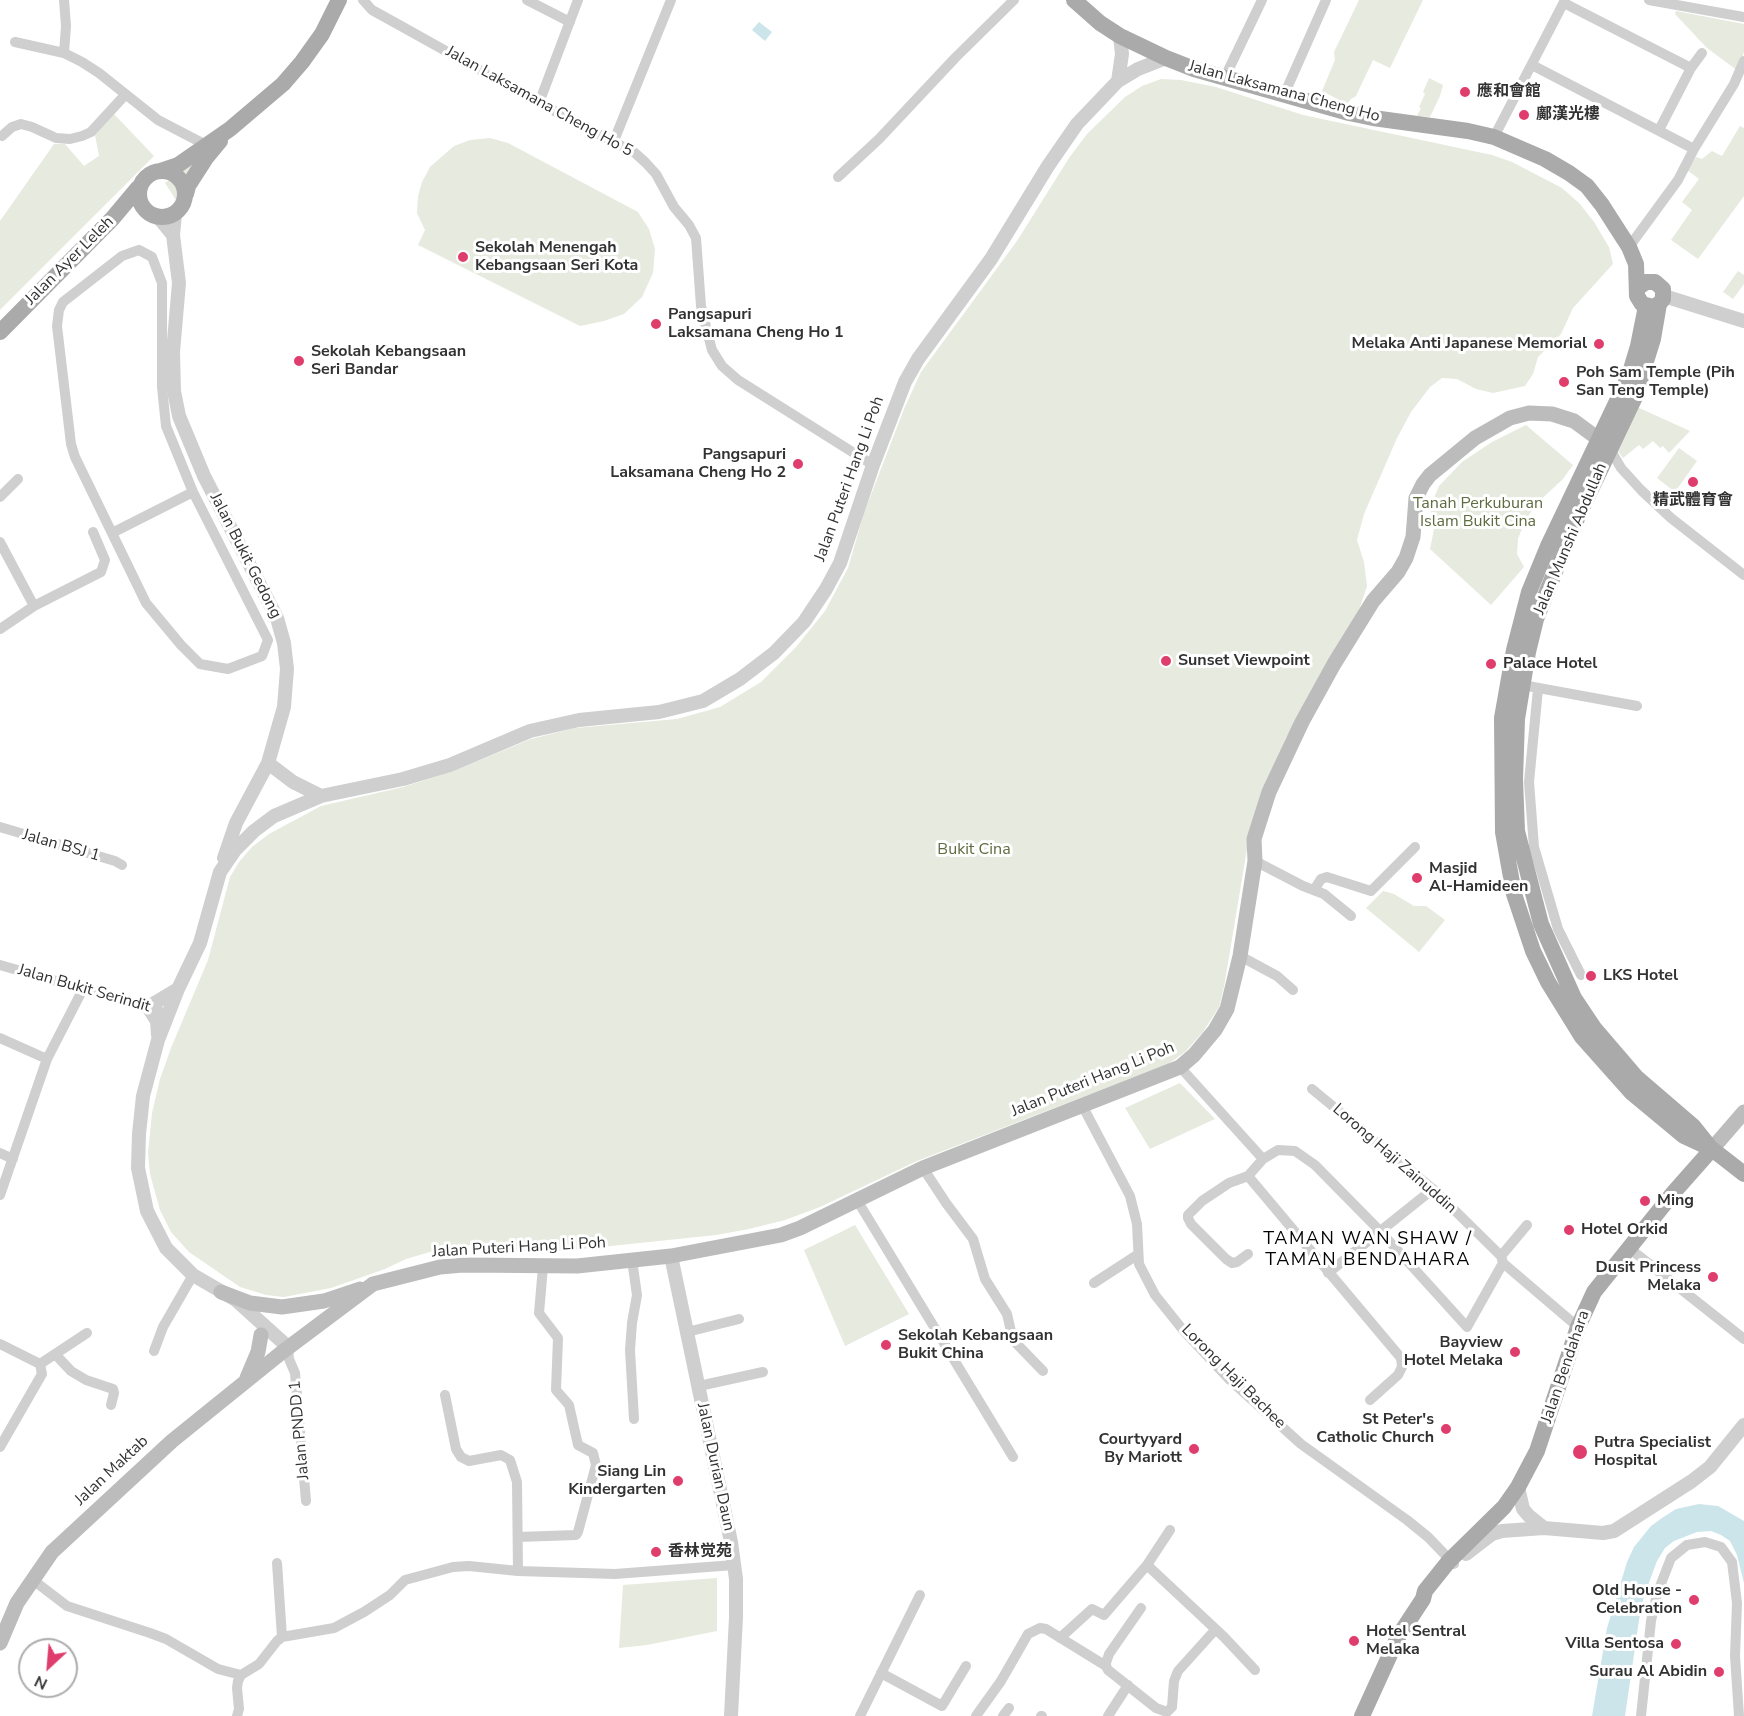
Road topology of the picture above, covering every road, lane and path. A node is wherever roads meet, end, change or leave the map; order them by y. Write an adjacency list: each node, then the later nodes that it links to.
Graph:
1 (64, 0): 17 (street)
2 (339, 0): 28 (main road)
3 (363, 0): 27 (street, Jalan Laksamana Cheng Ho 5)
4 (527, 0): 14 (street)
5 (578, 0): 14 (street)
6 (671, 0): 32 (street)
7 (1014, 0): 36 (street)
8 (1074, 0): 15 (main road, Jalan Laksamana Cheng Ho)
9 (1262, 0): 23 (street)
10 (1326, 0): 26 (street)
11 (1649, 0): 13 (street)
12 (1564, 2): 21 (street); 22 (street)
13 (1744, 17)
14 (570, 22): 27 (street)
15 (1120, 36): 19 (main road, Jalan Laksamana Cheng Ho); 24 (street)
16 (15, 42): 17 (street)
17 (64, 53): 25 (street)
18 (1702, 53): 22 (street)
19 (1166, 58): 23 (main road, Jalan Laksamana Cheng Ho); 24 (street, Jalan Puteri Hang Li Poh)
20 (1744, 61): 34 (street)
21 (1532, 65): 29 (street); 31 (street)
22 (1691, 68): 29 (street)
23 (1226, 77): 26 (main road, Jalan Laksamana Cheng Ho)
24 (1118, 81): 49 (street, Jalan Puteri Hang Li Poh)
25 (125, 95): 30 (street); 33 (street)
26 (1284, 95): 31 (main road, Jalan Laksamana Cheng Ho)
27 (539, 104): 32 (street, Jalan Laksamana Cheng Ho 5)
28 (230, 129): 33 (main road); 38 (main road)
29 (1659, 130): 34 (street)
30 (2, 136)
31 (1494, 137): 41 (main road, Jalan Laksamana Cheng Ho)
32 (613, 143): 49 (street, Jalan Laksamana Cheng Ho 5)
33 (206, 144): 35 (main road)
34 (1694, 149): 41 (street)
35 (160, 171): 37 (main road); 38 (main road)
36 (838, 177)
37 (138, 188): 39 (main road); 40 (main road, Jalan Ayer Leleh)
38 (186, 194): 39 (main road)
39 (161, 215): 40 (main road); 50 (street, Jalan Bukit Gedong)
40 (112, 219): 45 (main road, Jalan Ayer Leleh)
41 (1629, 248): 42 (main road, Jalan Laksamana Cheng Ho)
42 (1636, 264): 43 (main road, Jalan Laksamana Cheng Ho); 43 (main road, Jalan Laksamana Cheng Ho)
43 (1656, 297): 44 (street); 46 (main road, Jalan Munshi Abdullah); 48 (main road, Jalan Munshi Abdullah)
44 (1744, 321)
45 (0, 332)
46 (1610, 417): 47 (main road); 48 (main road, Jalan Munshi Abdullah)
47 (1574, 421): 48 (main road, Jalan Puteri Hang Li Poh); 67 (main road, Jalan Puteri Hang Li Poh)
48 (1605, 444): 58 (street); 61 (main road, Jalan Munshi Abdullah)
49 (873, 465): 64 (street, Jalan Puteri Hang Li Poh)
50 (204, 476): 52 (street); 53 (street, Jalan Bukit Gedong)
51 (18, 479): 54 (street)
52 (193, 492): 53 (street); 56 (street); 56 (street); 56 (street)
53 (213, 493): 63 (street, Jalan Bukit Gedong)
54 (0, 496)
55 (93, 532): 59 (street)
56 (112, 533)
57 (0, 542): 59 (street)
58 (1744, 575)
59 (34, 606): 60 (street)
60 (0, 629)
61 (1523, 685): 62 (street); 74 (street); 87 (main road, Jalan Munshi Abdullah)
62 (1637, 706)
63 (267, 763): 64 (street); 69 (street, Jalan Bukit Gedong)
64 (321, 796): 69 (street, Jalan Puteri Hang Li Poh)
65 (0, 827): 68 (street, Jalan BSJ 1)
66 (1415, 847): 70 (street)
67 (1255, 861): 70 (street); 72 (main road, Jalan Puteri Hang Li Poh)
68 (122, 865)
69 (220, 872): 76 (street, Jalan Puteri Hang Li Poh)
70 (1314, 890): 71 (street)
71 (1351, 916)
72 (1240, 956): 77 (street); 83 (main road, Jalan Puteri Hang Li Poh)
73 (0, 965): 75 (street, Jalan Bukit Serindit)
74 (1581, 975)
75 (83, 989): 78 (street, Jalan Bukit Serindit); 82 (street)
76 (178, 989): 78 (street); 79 (street, Jalan Puteri Hang Li Poh)
77 (1293, 990)
78 (148, 1007): 79 (street, Jalan Bukit Serindit); 81 (street)
79 (168, 1016): 81 (street, Jalan Puteri Hang Li Poh)
80 (0, 1038): 82 (street)
81 (158, 1040): 107 (street, Jalan Puteri Hang Li Poh)
82 (47, 1059): 89 (street)
83 (1180, 1067): 85 (main road, Jalan Puteri Hang Li Poh); 90 (street)
84 (1312, 1089): 94 (street, Lorong Haji Zainuddin)
85 (1082, 1105): 91 (main road, Jalan Puteri Hang Li Poh); 102 (street, Lorong Haji Bachee)
86 (1744, 1112): 87 (main road, Jalan Bendahara)
87 (1712, 1149): 92 (main road, Jalan Munshi Abdullah); 99 (main road, Jalan Bendahara)
88 (0, 1153): 89 (street)
89 (14, 1159): 95 (street)
90 (1263, 1159): 93 (street); 98 (street)
91 (923, 1168): 96 (main road, Jalan Puteri Hang Li Poh); 122 (street)
92 (1744, 1174)
93 (1248, 1176): 100 (street); 106 (street)
94 (1433, 1189): 98 (street); 103 (street, Lorong Haji Zainuddin)
95 (0, 1195)
96 (857, 1200): 101 (main road, Jalan Puteri Hang Li Poh); 132 (street)
97 (1527, 1225): 103 (street)
98 (1380, 1232): 103 (street); 106 (street)
99 (1629, 1248): 112 (main road, Jalan Bendahara); 116 (street)
100 (1248, 1254)
101 (671, 1256): 104 (main road, Jalan Puteri Hang Li Poh); 113 (street, Jalan Durian Daun)
102 (1137, 1256): 108 (street); 141 (street, Lorong Haji Bachee)
103 (1502, 1259): 112 (street, Lorong Haji Zainuddin)
104 (632, 1260): 105 (main road, Jalan Puteri Hang Li Poh); 129 (street)
105 (543, 1267): 109 (main road, Jalan Puteri Hang Li Poh); 137 (street)
106 (1328, 1273): 127 (street)
107 (193, 1275): 110 (street, Jalan Puteri Hang Li Poh); 118 (street)
108 (1094, 1283)
109 (373, 1284): 110 (main road); 119 (main road, Jalan Puteri Hang Li Poh)
110 (221, 1292): 115 (street, Jalan Puteri Hang Li Poh); 119 (street, Jalan Puteri Hang Li Poh)
111 (739, 1319): 113 (street)
112 (1578, 1327): 133 (main road, Jalan Bendahara)
113 (687, 1332): 125 (street, Jalan Durian Daun)
114 (87, 1333): 120 (street)
115 (261, 1335): 119 (street, Jalan Puteri Hang Li Poh); 124 (main road)
116 (1744, 1339)
117 (0, 1344): 121 (street)
118 (154, 1352)
119 (286, 1353): 124 (main road, Jalan Maktab); 134 (street, Jalan PNDD 1)
120 (55, 1354): 121 (street); 128 (street)
121 (40, 1364): 131 (street)
122 (1043, 1371)
123 (763, 1372): 125 (street)
124 (245, 1383): 143 (main road, Jalan Maktab)
125 (699, 1386): 139 (street, Jalan Durian Daun)
126 (445, 1395): 137 (street)
127 (1370, 1400)
128 (111, 1405)
129 (634, 1419)
130 (1744, 1425): 135 (street)
131 (0, 1447)
132 (1013, 1457)
133 (1518, 1487): 135 (street); 141 (main road, Jalan Bendahara)
134 (306, 1501)
135 (1544, 1528): 141 (street)
136 (1170, 1530): 140 (street)
137 (518, 1537): 142 (street)
138 (277, 1563): 147 (street)
139 (734, 1565): 142 (street); 157 (street, Jalan Durian Daun)
140 (1147, 1565): 146 (street); 148 (street)
141 (1449, 1565): 161 (main road, Jalan Bendahara)
142 (518, 1571): 147 (street)
143 (33, 1580): 149 (main road, Jalan Maktab); 154 (street)
144 (920, 1595): 153 (street)
145 (1141, 1608): 151 (street)
146 (1215, 1630): 152 (street); 155 (street)
147 (282, 1637): 154 (street)
148 (1060, 1638): 151 (street); 159 (street)
149 (0, 1643)
150 (966, 1666): 153 (street)
151 (1106, 1666): 155 (street)
152 (1255, 1670)
153 (881, 1673): 158 (street)
154 (241, 1675): 156 (street)
155 (1128, 1685): 160 (street)
156 (237, 1716)
157 (731, 1716)
158 (860, 1716)
159 (976, 1716)
160 (1108, 1716)
161 (1362, 1716)
162 (1641, 1716): 163 (street)
163 (1739, 1716)

